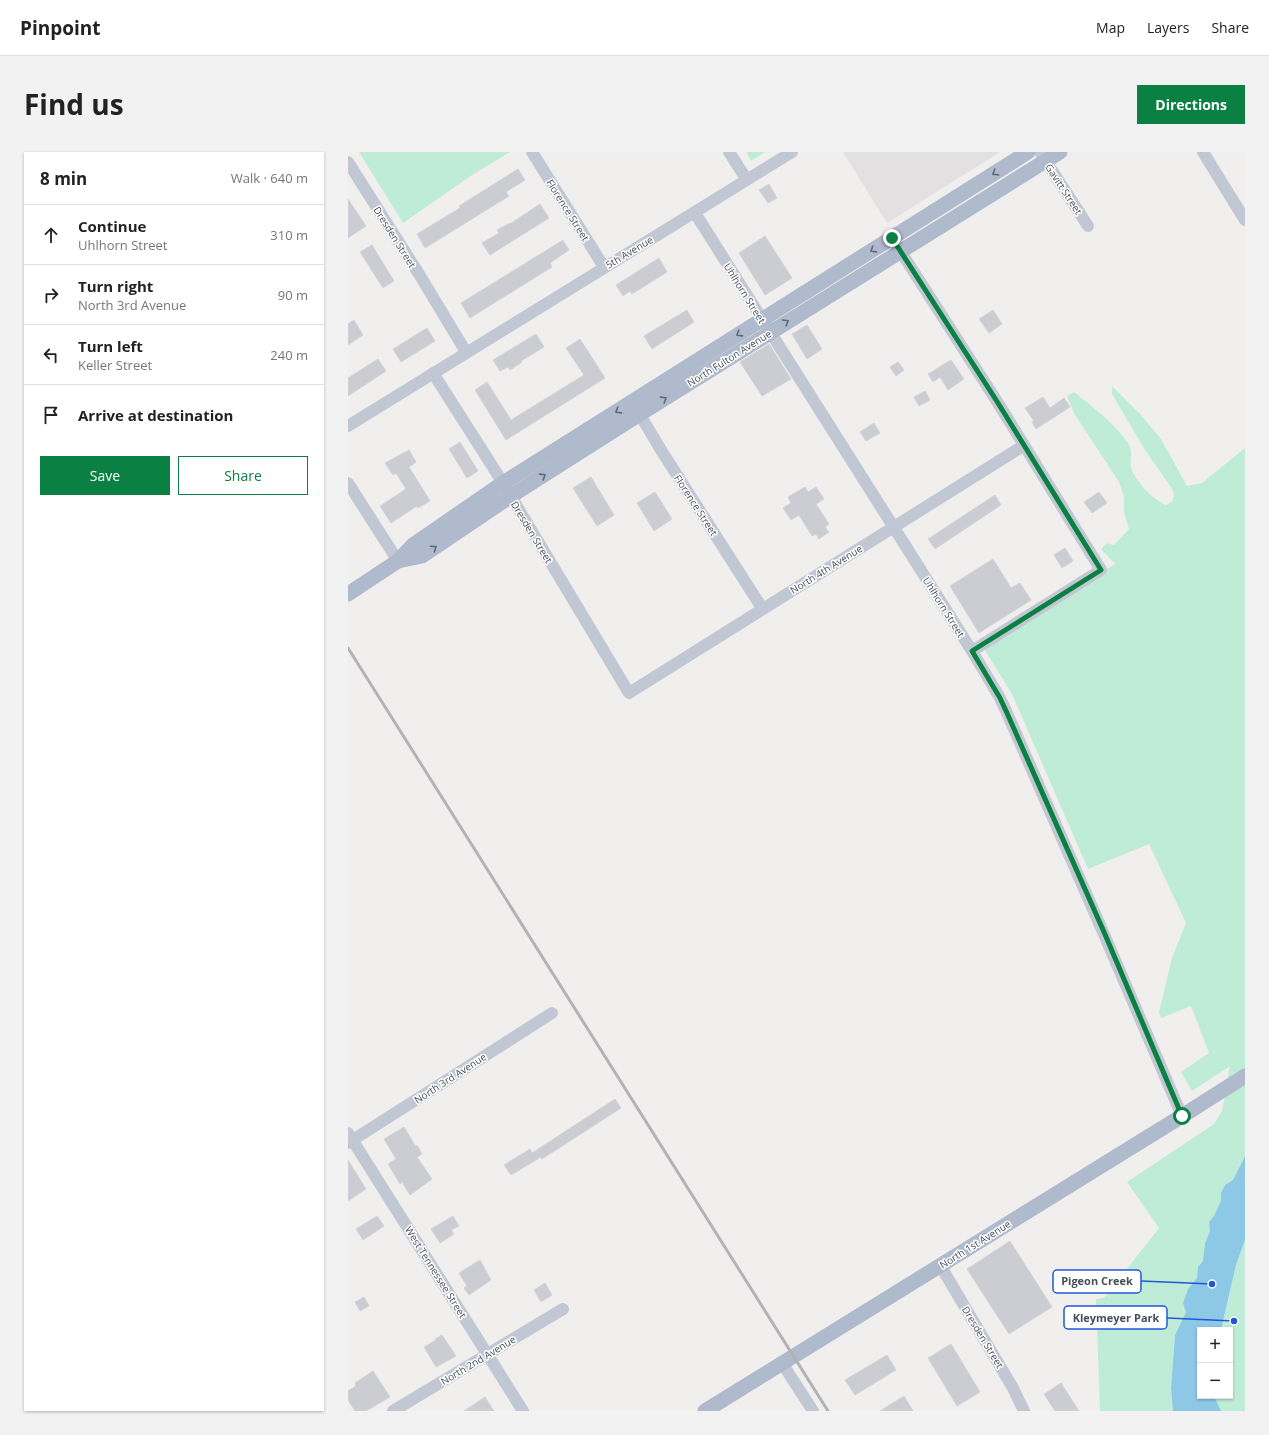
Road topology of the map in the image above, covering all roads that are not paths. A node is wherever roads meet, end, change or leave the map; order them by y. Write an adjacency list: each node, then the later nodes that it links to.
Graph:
1 (532, 152): 15 (street, Florence Street)
2 (729, 152): 9 (street)
3 (792, 152): 9 (street, 5th Avenue)
4 (1028, 152): 13 (main road, North Fulton Avenue, one-way to 13)
5 (1060, 152): 7 (main road, North Fulton Avenue)
6 (1203, 152): 11 (street)
7 (1043, 157): 12 (street, Gavitt Street); 14 (main road, North Fulton Avenue)
8 (348, 162): 18 (street, Dresden Street)
9 (747, 180): 10 (street, 5th Avenue)
10 (695, 213): 15 (street, 5th Avenue); 16 (street, Uhlhorn Street)
11 (1245, 220)
12 (1088, 226)
13 (892, 238): 14 (street); 16 (main road, North Fulton Avenue, one-way to 16)
14 (902, 252): 17 (main road, North Fulton Avenue, one-way to 14); 22 (street)
15 (604, 267): 18 (street, 5th Avenue)
16 (762, 320): 17 (street, Uhlhorn Street); 20 (main road, North Fulton Avenue, one-way to 20)
17 (770, 332): 20 (main road, North Fulton Avenue, one-way to 17); 26 (street, Uhlhorn Street)
18 (466, 352): 19 (street, 5th Avenue)
19 (433, 373): 21 (street); 24 (street, Dresden Street)
20 (636, 408): 24 (main road, North Fulton Avenue, one-way to 24); 25 (main road, North Fulton Avenue, one-way to 20); 29 (street, Florence Street)
21 (348, 426)
22 (1023, 446): 26 (street, North 4th Avenue); 30 (street)
23 (348, 483): 27 (street)
24 (503, 483): 25 (street, Dresden Street); 27 (main road, North Fulton Avenue)
25 (511, 496): 27 (main road, North Fulton Avenue, one-way to 25); 31 (street, Dresden Street)
26 (894, 527): 29 (street, North 4th Avenue); 30 (street, Uhlhorn Street)
27 (398, 561): 28 (main road, North Fulton Avenue)
28 (348, 594)
29 (762, 608): 31 (street, North 4th Avenue)
30 (972, 651): 34 (street, Uhlhorn Street)
31 (629, 692)
32 (552, 1013): 35 (street, North 3rd Avenue)
33 (1245, 1076): 34 (main road, North 1st Avenue)
34 (1182, 1116): 36 (main road, North 1st Avenue)
35 (349, 1139): 38 (street, West Tennessee Street)
36 (940, 1265): 39 (main road, North 1st Avenue); 40 (street, Dresden Street)
37 (563, 1309): 38 (street, North 2nd Avenue)
38 (487, 1354): 41 (street, North 2nd Avenue); 42 (street, West Tennessee Street)
39 (782, 1363): 43 (main road, North 1st Avenue); 44 (street)
40 (1020, 1410)
41 (393, 1411)
42 (523, 1411)
43 (705, 1411)
44 (813, 1411)

